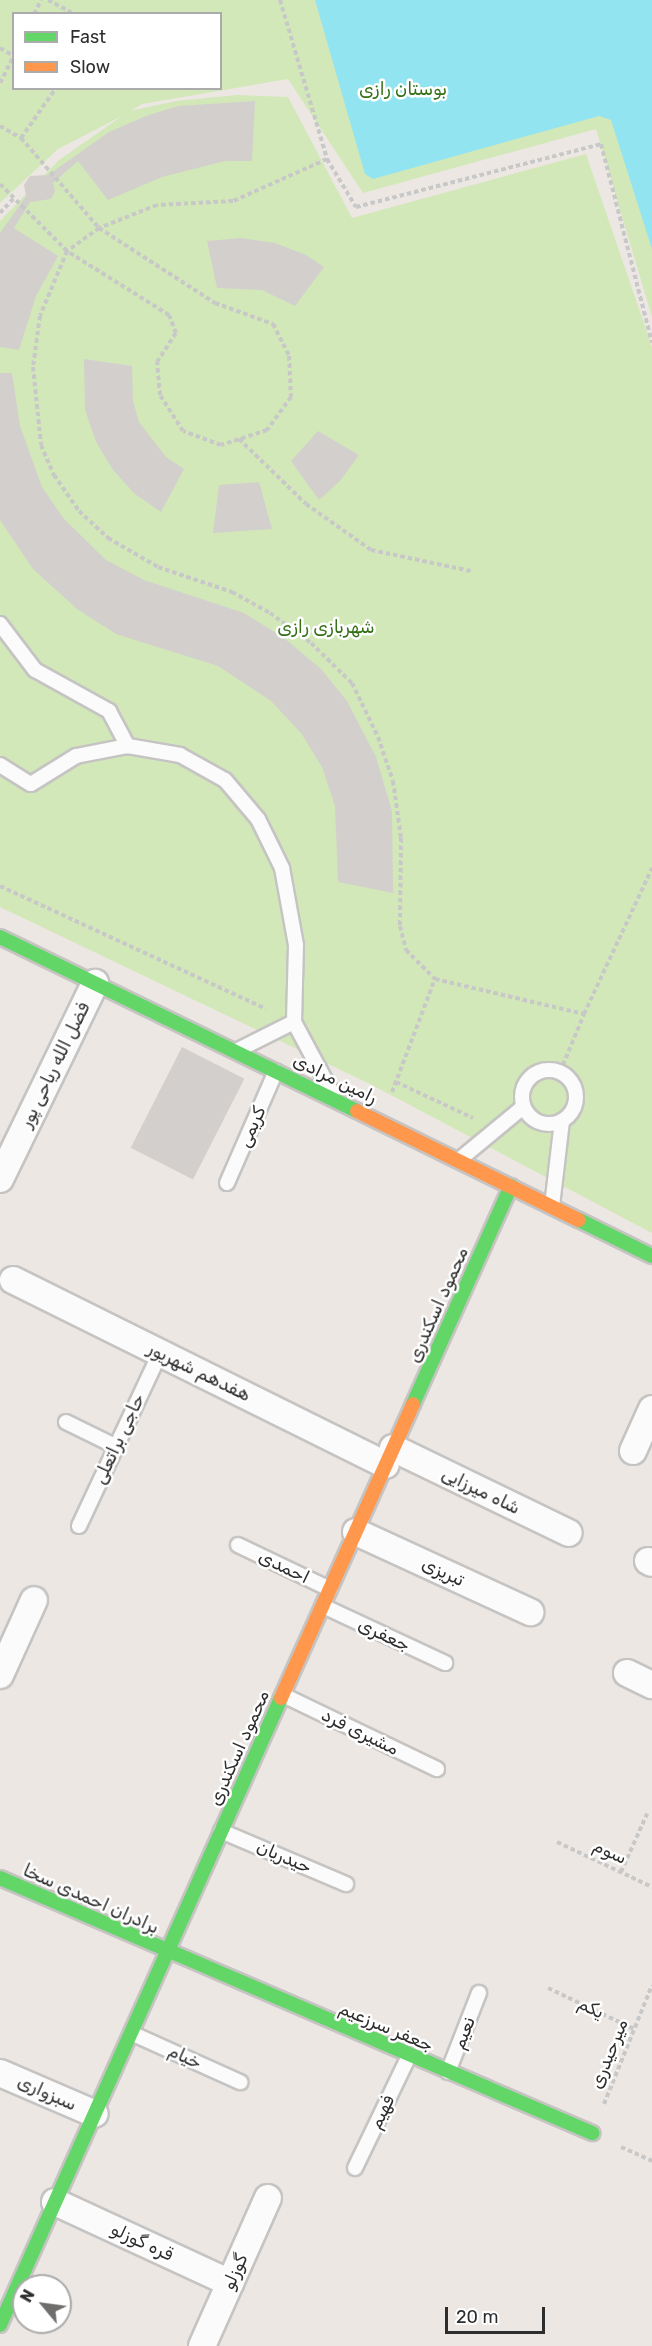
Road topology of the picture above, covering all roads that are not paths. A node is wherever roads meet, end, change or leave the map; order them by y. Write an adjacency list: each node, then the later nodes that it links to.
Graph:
1 (0, 624): 2 (lane)
2 (128, 746): 3 (lane); 6 (lane)
3 (0, 765)
4 (0, 937): 5 (street, رامین مرادی)
5 (95, 983): 7 (street, رامین مرادی); 13 (street, فضل الله ریاحی پور)
6 (294, 1022): 7 (lane); 9 (lane)
7 (236, 1051): 8 (street, رامین مرادی)
8 (276, 1071): 9 (street, رامین مرادی); 14 (lane, کریمی)
9 (336, 1099): 12 (street, رامین مرادی)
10 (523, 1107): 11 (lane); 11 (lane); 12 (lane)
11 (562, 1121): 16 (lane)
12 (459, 1160): 15 (street, رامین مرادی)
13 (0, 1179)
14 (227, 1183)
15 (511, 1186): 16 (street, رامین مرادی); 24 (street, محمود اسکندری)
16 (552, 1207): 17 (street, رامین مرادی)
17 (652, 1256)
18 (13, 1280): 19 (street, هفدهم شهریور)
19 (160, 1353): 22 (lane, حاجی براتعلی); 24 (street, هفدهم شهریور)
20 (652, 1409): 23 (street)
21 (66, 1422): 22 (lane)
22 (115, 1446): 25 (lane, حاجی براتعلی)
23 (633, 1451)
24 (390, 1457): 26 (street, محمود اسکندری); 27 (street, شاه میرزایی)
25 (79, 1527)
26 (356, 1532): 29 (street, محمود اسکندری); 32 (street, تبریزی)
27 (569, 1533)
28 (238, 1545): 29 (lane, احمدی)
29 (330, 1589): 31 (street, محمود اسکندری)
30 (34, 1600): 35 (street)
31 (322, 1606): 33 (lane, جعفری); 37 (street, محمود اسکندری)
32 (530, 1611)
33 (445, 1664)
34 (627, 1673): 36 (street)
35 (0, 1675)
36 (652, 1685)
37 (283, 1695): 38 (lane, مشیری فرد); 39 (street, محمود اسکندری)
38 (436, 1769)
39 (222, 1831): 41 (lane, حیدریان); 42 (street, محمود اسکندری)
40 (0, 1878): 42 (street, برادران احمدی سخا)
41 (346, 1884)
42 (167, 1953): 44 (street, محمود اسکندری); 45 (street, جعفر سرزعیم)
43 (479, 1993): 46 (lane, نعیم)
44 (131, 2033): 48 (lane, خیام); 49 (street, محمود اسکندری)
45 (409, 2056): 46 (street, جعفر سرزعیم); 51 (lane, فهیم)
46 (448, 2072): 50 (street, جعفر سرزعیم)
47 (0, 2073): 49 (street, سبزواری)
48 (240, 2082)
49 (95, 2114): 53 (street, محمود اسکندری)
50 (592, 2133)
51 (355, 2168)
52 (268, 2198): 54 (street, گوزلو)
53 (55, 2202): 54 (street, قره گوزلو); 55 (street, محمود اسکندری)
54 (230, 2283): 56 (street, گوزلو)
55 (0, 2325)
56 (202, 2346)

